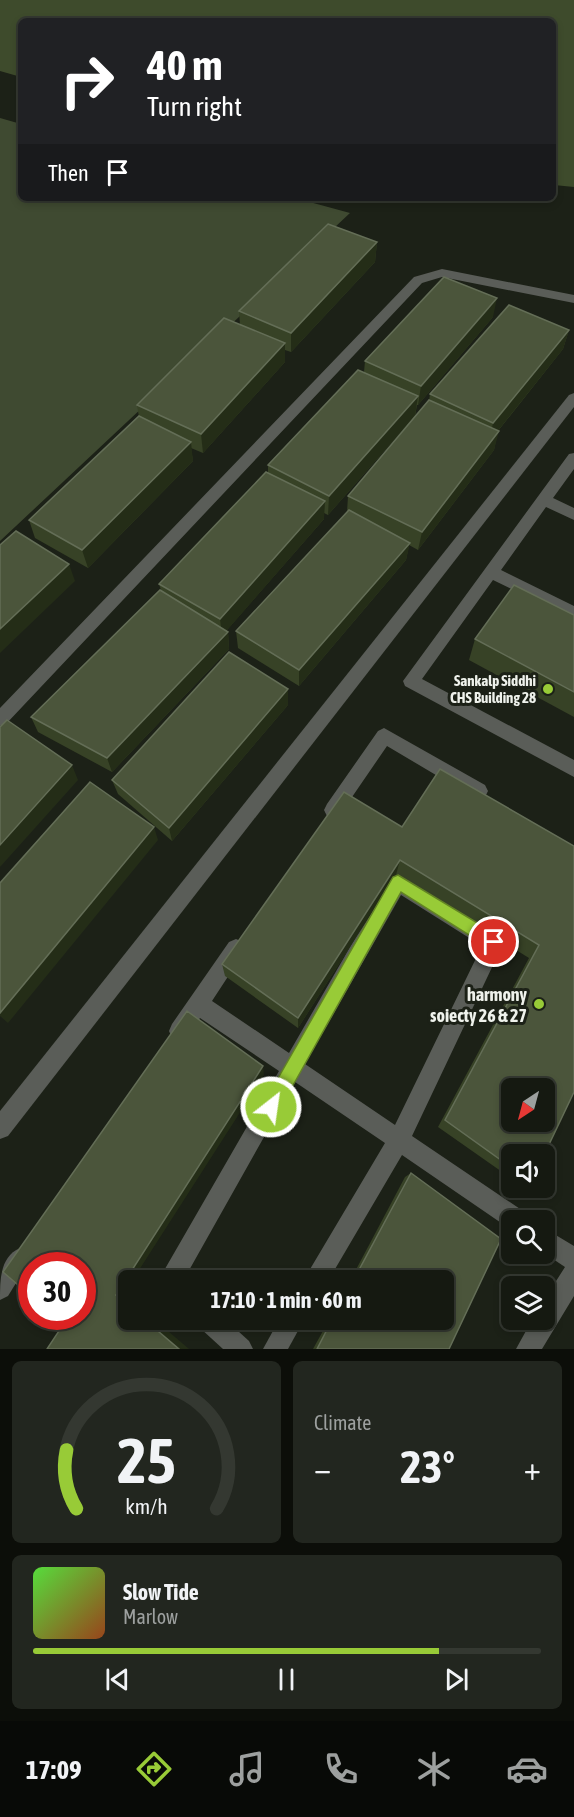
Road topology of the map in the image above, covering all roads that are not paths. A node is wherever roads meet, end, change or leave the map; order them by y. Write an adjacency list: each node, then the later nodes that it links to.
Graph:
1 (574, 299): 8 (street)
2 (574, 398): 16 (street)
3 (574, 458): 4 (street)
4 (544, 500): 5 (street); 6 (street)
5 (574, 514)
6 (491, 572): 7 (street); 9 (street)
7 (574, 614)
8 (0, 719)
9 (574, 769)
10 (494, 800): 11 (street)
11 (324, 822)
12 (244, 937): 13 (street)
13 (198, 1004): 14 (street); 15 (street)
14 (171, 1043)
15 (293, 1069): 17 (street); 17 (street); 22 (street)
16 (0, 1128)
17 (399, 1140): 18 (street); 23 (street)
18 (502, 1210)
19 (34, 1239): 25 (street)
20 (555, 1246): 21 (street)
21 (574, 1259)
22 (176, 1270)
23 (322, 1270)
24 (574, 1274): 30 (street)
25 (0, 1288)
26 (219, 1330): 28 (street)
27 (286, 1330): 29 (street)
28 (241, 1349)
29 (275, 1349)
30 (528, 1349)

